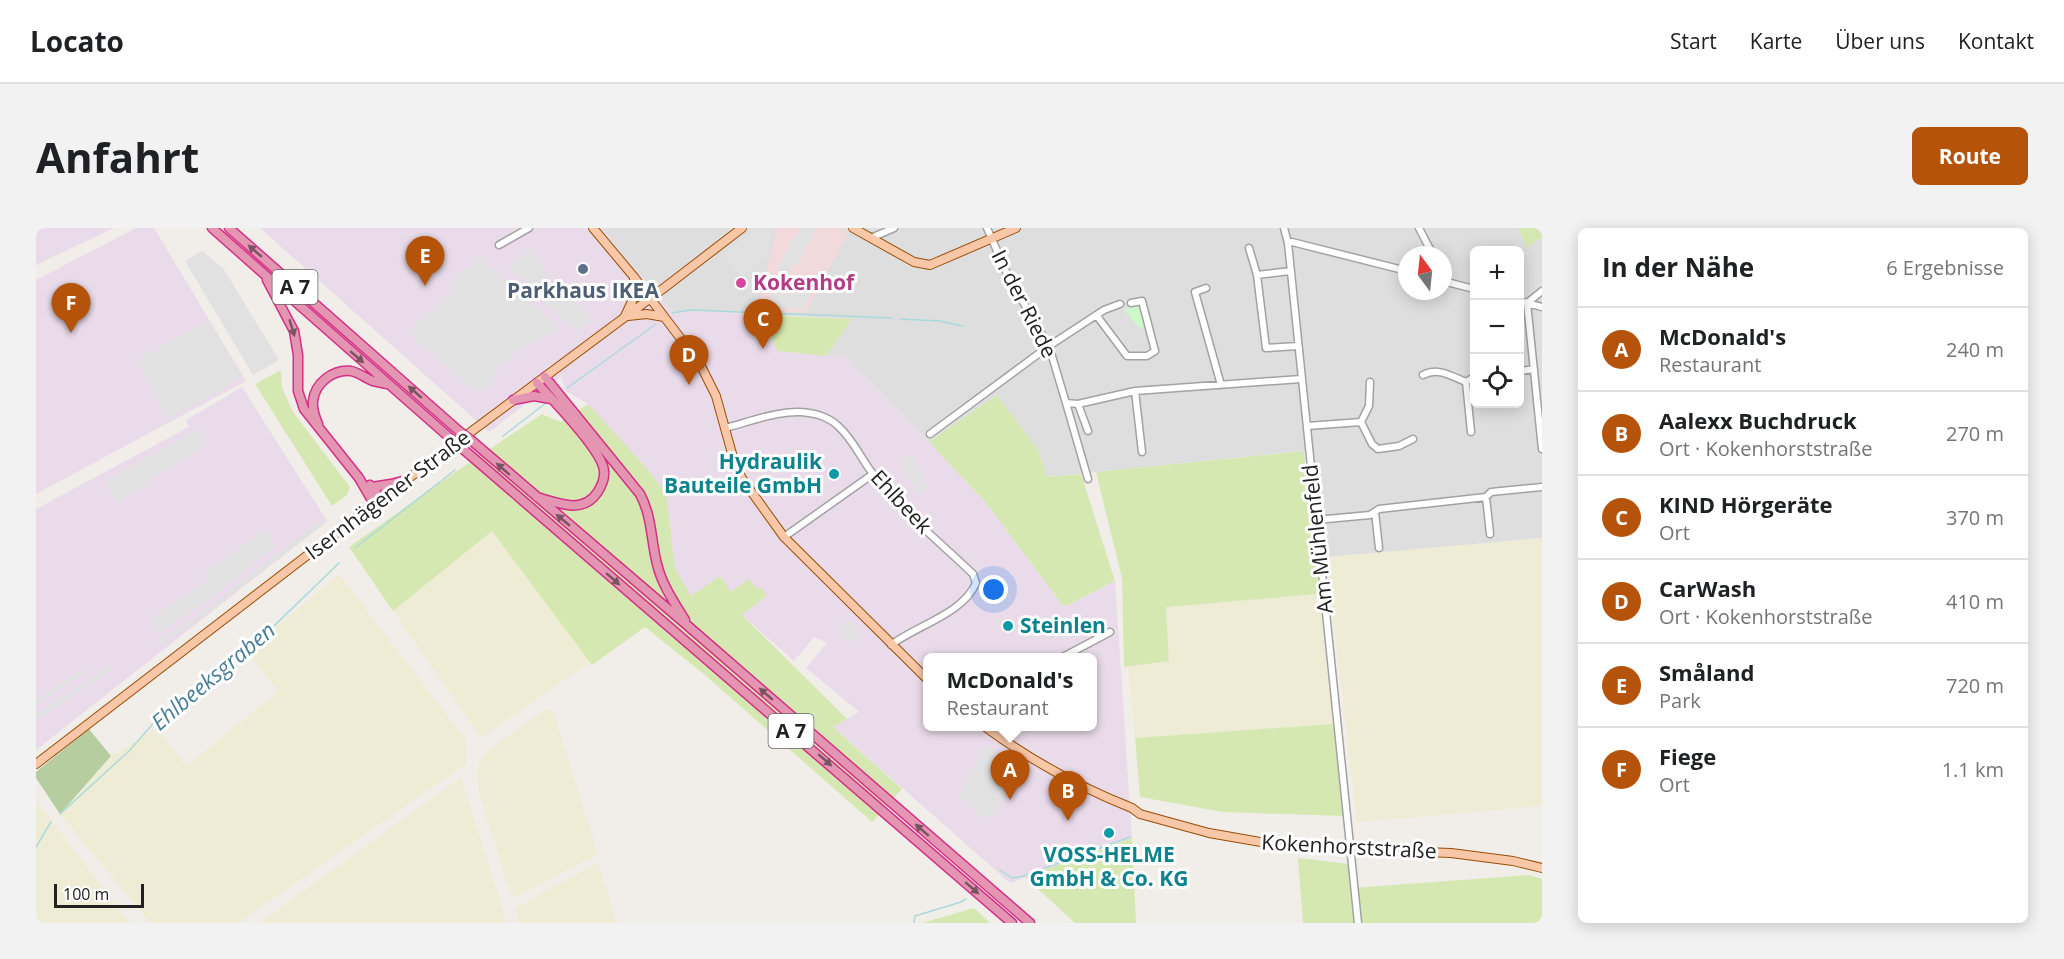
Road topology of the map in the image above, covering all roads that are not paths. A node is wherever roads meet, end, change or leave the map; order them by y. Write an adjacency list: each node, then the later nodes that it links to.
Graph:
1 (212, 228): 21 (highway, A 7)
2 (229, 228): 71 (highway, A 7, one-way to 2, bridge)
3 (529, 228): 15 (street)
4 (592, 228): 22 (main road)
5 (742, 228): 27 (main road, Isernhägener Straße)
6 (853, 228): 12 (main road)
7 (894, 228): 12 (street)
8 (987, 228): 13 (street, In der Riede)
9 (1016, 228): 13 (main road)
10 (1284, 228): 14 (street, Am Mühlenfeld)
11 (1419, 228): 16 (street)
12 (871, 238): 13 (main road)
13 (992, 239): 36 (street, In der Riede)
14 (1288, 243): 18 (street); 19 (street, Am Mühlenfeld)
15 (499, 245)
16 (1428, 246)
17 (1249, 248): 20 (street)
18 (1398, 269)
19 (1290, 271): 20 (street); 37 (street, Am Mühlenfeld)
20 (1257, 275): 37 (street)
21 (266, 276): 47 (highway, A 7, one-way to 47); 56 (highway, one-way to 56)
22 (634, 278): 27 (main road); 34 (main road)
23 (1452, 283): 25 (street)
24 (1206, 288): 48 (street)
25 (1470, 288)
26 (1542, 291): 30 (street)
27 (650, 299): 34 (main road, Isernhägener Straße); 35 (main road)
28 (1524, 302): 30 (street)
29 (1131, 303): 33 (street)
30 (1527, 303): 32 (street); 38 (street)
31 (1120, 304): 33 (street)
32 (1542, 307)
33 (1096, 316): 36 (street)
34 (625, 317): 35 (main road); 41 (main road, Isernhägener Straße)
35 (664, 317): 58 (main road)
36 (1049, 346): 52 (street, In der Riede); 61 (street)
37 (1298, 346): 42 (street, Am Mühlenfeld)
38 (1534, 369): 39 (street); 54 (street)
39 (1524, 370)
40 (1423, 375): 45 (street)
41 (545, 377): 46 (main road, Isernhägener Straße); 79 (highway)
42 (1301, 379): 48 (street); 57 (street, Am Mühlenfeld)
43 (1470, 380): 45 (street)
44 (1370, 382): 55 (street)
45 (1466, 382): 60 (street)
46 (537, 383): 50 (highway); 51 (main road, Isernhägener Straße)
47 (388, 384): 56 (highway); 88 (highway, A 7, one-way to 88, bridge)
48 (1221, 385): 49 (street)
49 (1136, 391): 53 (street); 64 (street)
50 (551, 399): 51 (highway); 71 (highway)
51 (513, 400): 68 (main road, Isernhägener Straße)
52 (1066, 403): 53 (street); 67 (street, In der Riede)
53 (1078, 404): 59 (street)
54 (1540, 419): 63 (street)
55 (1361, 422): 57 (street); 62 (street)
56 (318, 426): 66 (highway)
57 (1307, 426): 75 (street, Am Mühlenfeld)
58 (724, 428): 65 (street, Ehlbeek); 77 (main road)
59 (1088, 431)
60 (1471, 432)
61 (930, 434)
62 (1413, 439)
63 (1542, 450)
64 (1142, 452)
65 (873, 474): 77 (street); 81 (street, Ehlbeek)
66 (359, 478): 69 (highway); 73 (highway)
67 (1088, 478)
68 (406, 480): 69 (highway); 73 (main road, Isernhägener Straße)
69 (372, 487): 73 (highway)
70 (1542, 487): 72 (street)
71 (534, 496): 79 (highway, A 7, one-way to 71)
72 (1486, 497): 74 (street); 76 (street)
73 (377, 502): 85 (main road, Isernhägener Straße)
74 (1374, 512): 75 (street); 78 (street)
75 (1316, 520): 86 (street, Am Mühlenfeld)
76 (1490, 534)
77 (784, 537): 81 (main road)
78 (1378, 548)
79 (688, 626): 89 (highway, A 7, one-way to 79)
80 (1110, 632): 82 (street)
81 (891, 645): 83 (main road)
82 (1069, 653)
83 (923, 676)
84 (991, 731): 86 (main road, Kokenhorststraße)
85 (36, 764)
86 (1352, 850): 87 (main road, Kokenhorststraße); 90 (street, Am Mühlenfeld)
87 (1542, 868)
88 (1012, 923)
89 (1030, 923)
90 (1358, 923)

